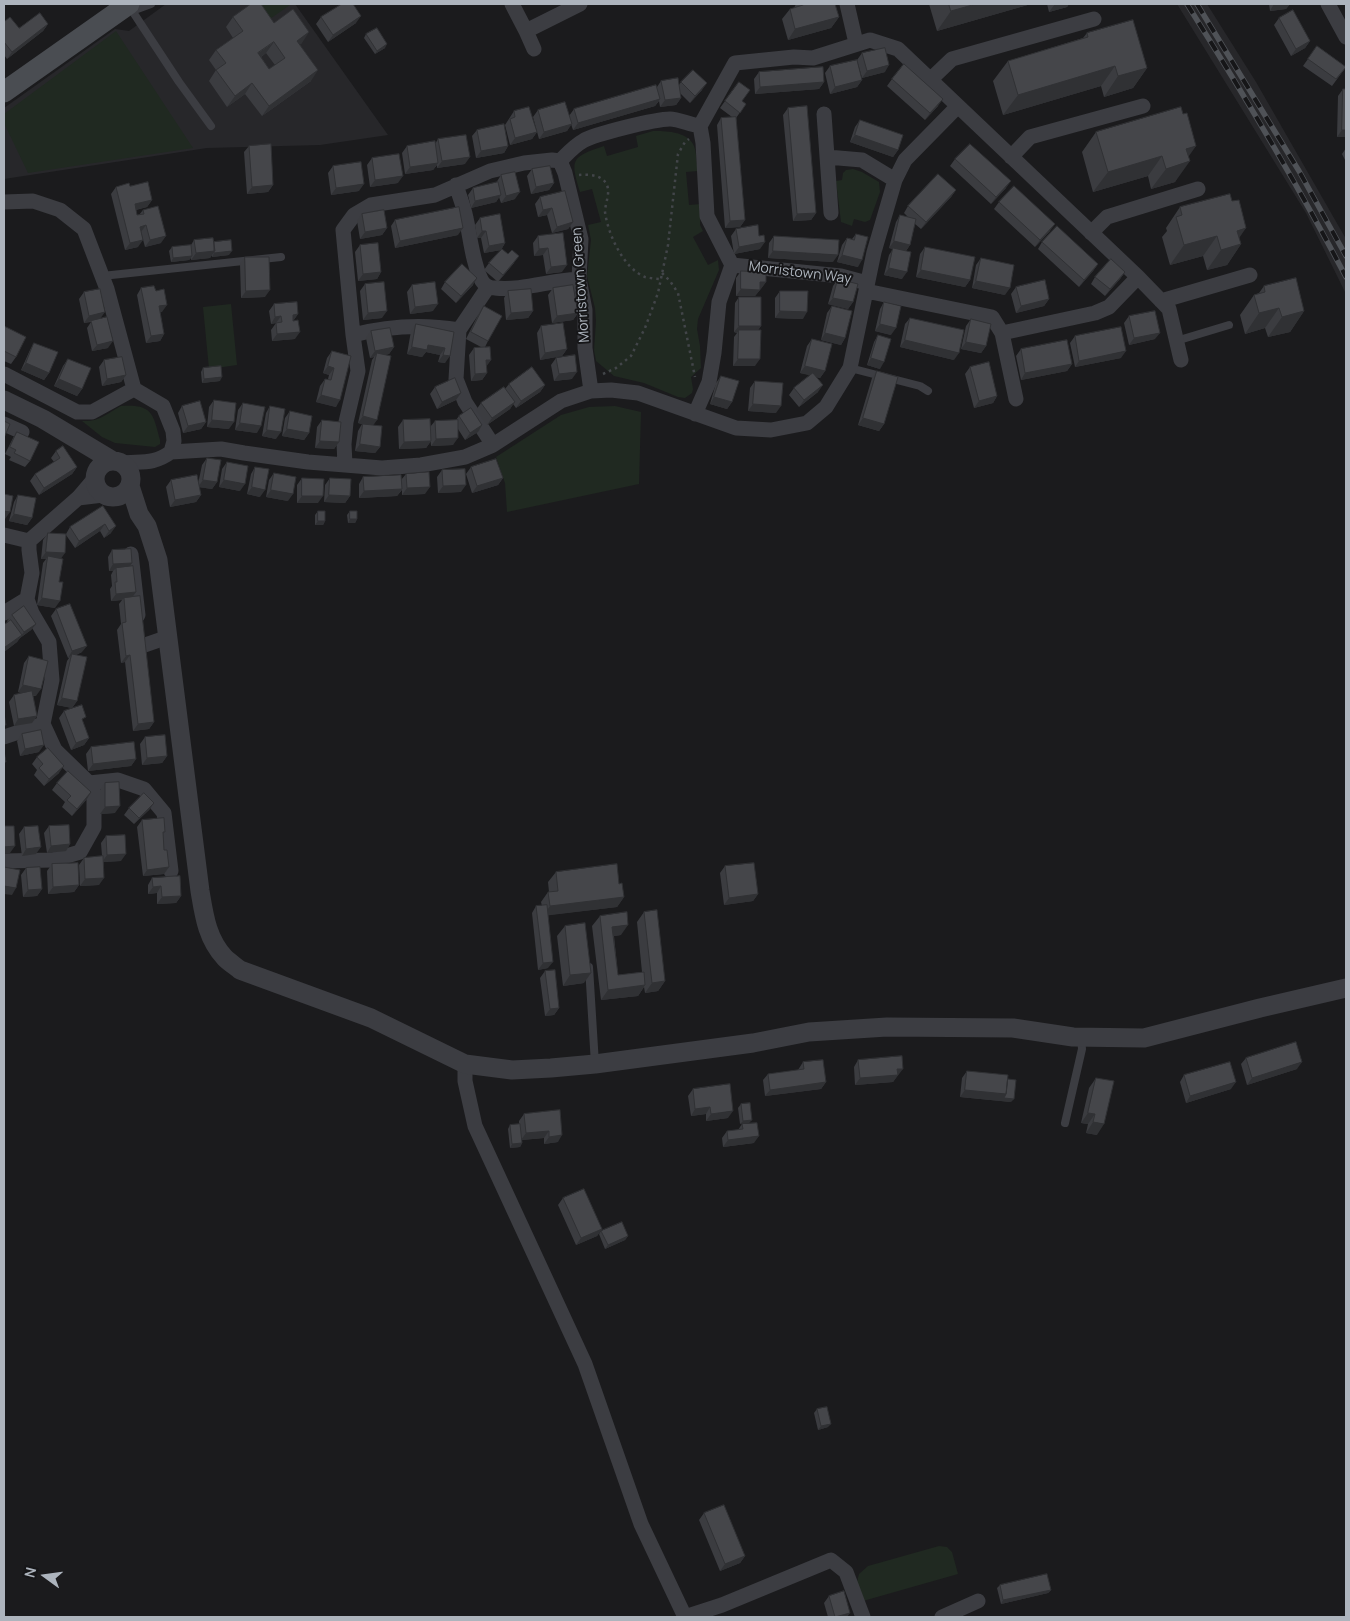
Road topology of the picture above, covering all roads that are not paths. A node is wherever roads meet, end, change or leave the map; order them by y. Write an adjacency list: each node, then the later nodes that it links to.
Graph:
1 (151, 4): 6 (lane)
2 (512, 4): 8 (street)
3 (580, 4): 8 (street)
4 (847, 4): 10 (street)
5 (1328, 4): 9 (street)
6 (125, 9): 13 (main road); 17 (lane)
7 (1094, 19): 12 (street)
8 (526, 31): 11 (street)
9 (1346, 37)
10 (856, 43): 12 (street); 18 (street)
11 (534, 49)
12 (930, 80): 15 (street)
13 (4, 92)
14 (1143, 106): 20 (street)
15 (957, 107): 20 (street); 22 (street)
16 (824, 114): 19 (street)
17 (211, 126)
18 (700, 128): 21 (street); 29 (street)
19 (827, 157): 22 (street); 26 (street)
20 (1011, 157): 27 (street)
21 (560, 161): 23 (street); 33 (street, Morristown Green)
22 (895, 180): 35 (street)
23 (456, 184): 34 (street); 40 (street)
24 (1198, 190): 27 (street)
25 (4, 202): 31 (street)
26 (831, 213)
27 (1091, 233): 32 (street)
28 (281, 257): 31 (lane)
29 (732, 265): 35 (street, Morristown Way); 50 (street)
30 (1250, 275): 36 (street)
31 (102, 276): 46 (street)
32 (1138, 277): 36 (street); 39 (street)
33 (579, 279): 34 (street); 45 (street, Morristown Green)
34 (488, 287): 38 (street)
35 (866, 287): 39 (street, Morristown Way); 43 (street)
36 (1161, 301): 41 (street)
37 (1229, 325): 41 (lane)
38 (460, 330): 40 (street); 53 (street)
39 (1002, 333): 48 (street)
40 (353, 335): 58 (street)
41 (1176, 341): 42 (street)
42 (1181, 360)
43 (850, 368): 47 (lane); 50 (street)
44 (4, 374): 46 (street)
45 (591, 386): 50 (street); 53 (street)
46 (134, 389): 55 (street)
47 (928, 391)
48 (1016, 399)
49 (4, 400): 54 (street)
50 (696, 414)
51 (4, 424): 52 (street)
52 (22, 432)
53 (493, 445): 58 (street)
54 (92, 449): 56 (street); 59 (street)
55 (171, 452): 57 (street); 58 (street)
56 (117, 462): 57 (street); 59 (street); 59 (street)
57 (148, 462): 59 (street)
58 (345, 464)
59 (112, 485): 61 (street); 65 (street)
60 (4, 535): 61 (street)
61 (29, 540): 63 (street)
62 (131, 554): 66 (street)
63 (27, 599): 64 (street); 68 (street)
64 (4, 613)
65 (168, 637): 66 (street); 76 (street)
66 (142, 646): 67 (street)
67 (144, 664)
68 (43, 724): 69 (street); 70 (street)
69 (4, 737)
70 (89, 783): 71 (street); 72 (street)
71 (4, 861)
72 (171, 871)
73 (588, 955): 77 (lane)
74 (1346, 988): 75 (street)
75 (1081, 1037): 77 (street); 78 (lane)
76 (464, 1064): 77 (street); 80 (street)
77 (595, 1064)
78 (1066, 1123)
79 (978, 1601): 82 (street)
80 (685, 1617): 81 (street)
81 (863, 1617)
82 (942, 1617)

